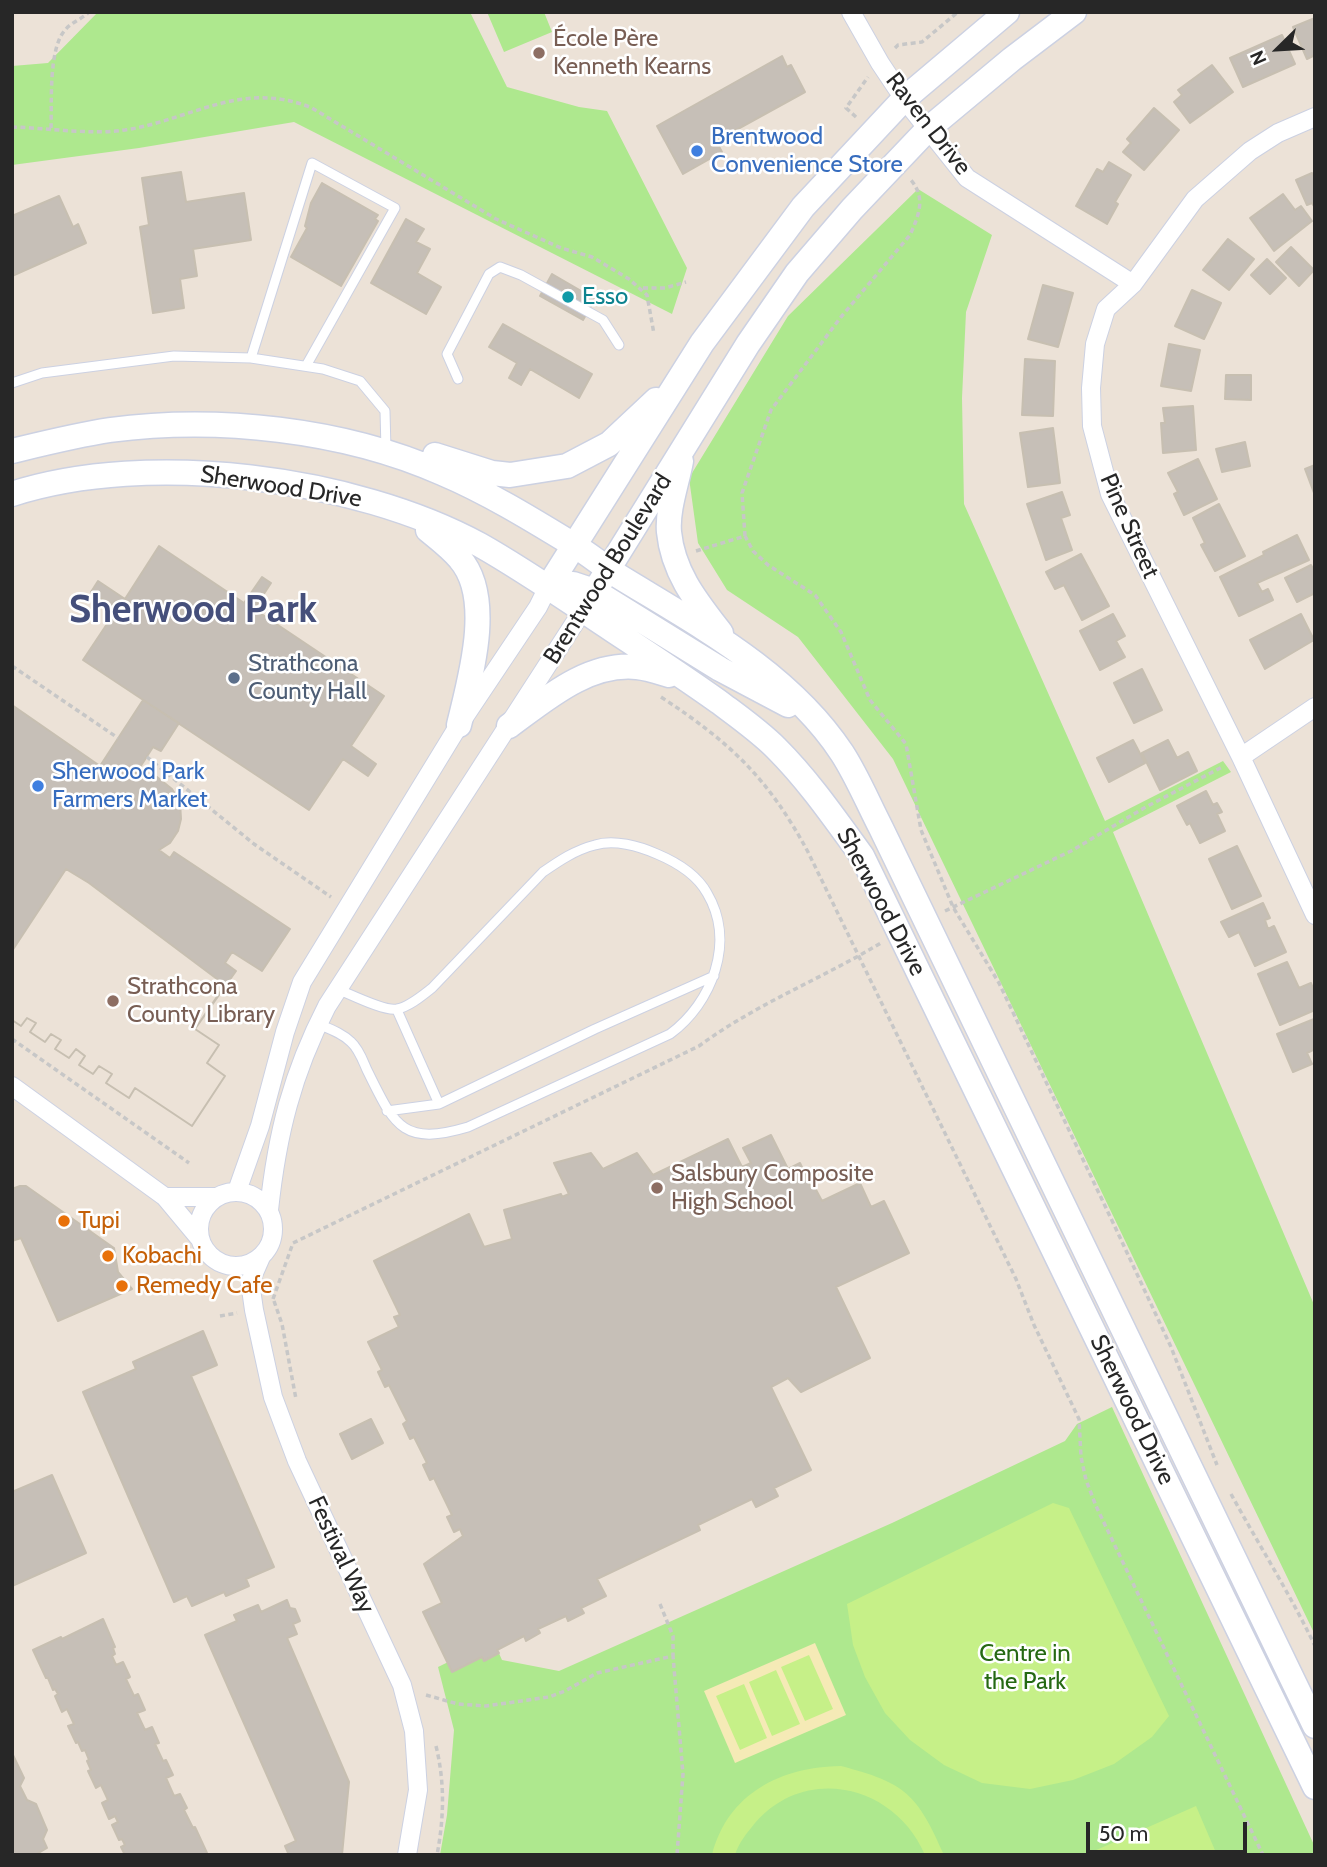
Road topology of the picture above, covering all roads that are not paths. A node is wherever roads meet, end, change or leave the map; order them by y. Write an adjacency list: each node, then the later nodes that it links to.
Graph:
1 (851, 12): 4 (street, Raven Drive)
2 (1007, 12): 4 (main road, Brentwood Boulevard)
3 (1074, 12): 6 (main road, Brentwood Boulevard)
4 (904, 99): 6 (street, Raven Drive); 11 (main road, Brentwood Boulevard)
5 (1315, 117): 7 (street, Pine Street)
6 (928, 129): 7 (street, Raven Drive); 14 (main road, Brentwood Boulevard)
7 (1133, 284): 29 (street, Pine Street)
8 (619, 345): 12 (lane)
9 (251, 358): 10 (lane); 10 (lane); 13 (lane)
10 (306, 366): 16 (lane)
11 (684, 373): 16 (main road); 19 (main road, Brentwood Boulevard)
12 (457, 379)
13 (12, 383)
14 (684, 445): 20 (main road, Brentwood Boulevard); 23 (main road)
15 (12, 451): 16 (main road, Sherwood Drive)
16 (386, 452): 19 (main road, Sherwood Drive)
17 (12, 494): 18 (main road, Sherwood Drive)
18 (412, 515): 21 (main road, Sherwood Drive); 27 (main road)
19 (574, 545): 20 (main road, Sherwood Drive); 21 (main road, Brentwood Boulevard)
20 (608, 570): 22 (main road, Brentwood Boulevard); 23 (main road, Sherwood Drive)
21 (548, 587): 22 (main road, Sherwood Drive); 27 (street, Brentwood Boulevard)
22 (589, 600): 24 (main road, Sherwood Drive); 26 (main road); 28 (street, Brentwood Boulevard)
23 (733, 647): 26 (main road, Sherwood Drive)
24 (687, 679): 28 (main road); 45 (main road, Sherwood Drive)
25 (1315, 707): 29 (street)
26 (814, 719): 44 (main road, Sherwood Drive)
27 (459, 725): 38 (street, Brentwood Boulevard)
28 (509, 726): 32 (street, Brentwood Boulevard)
29 (1241, 757): 30 (street, Pine Street)
30 (1315, 915)
31 (714, 976): 33 (lane); 36 (lane); 37 (lane)
32 (337, 989): 33 (lane); 34 (street, Brentwood Boulevard)
33 (397, 1010): 36 (lane)
34 (318, 1024): 37 (lane); 41 (street, Brentwood Boulevard)
35 (12, 1086): 39 (street)
36 (439, 1104): 37 (lane)
37 (387, 1111)
38 (237, 1191): 40 (street); 41 (street)
39 (165, 1196): 40 (street); 42 (street)
40 (214, 1197): 42 (street)
41 (269, 1210): 43 (street)
42 (200, 1240): 43 (street)
43 (261, 1257): 46 (street, Festival Way)
44 (1315, 1726)
45 (1315, 1787)
46 (407, 1855)

